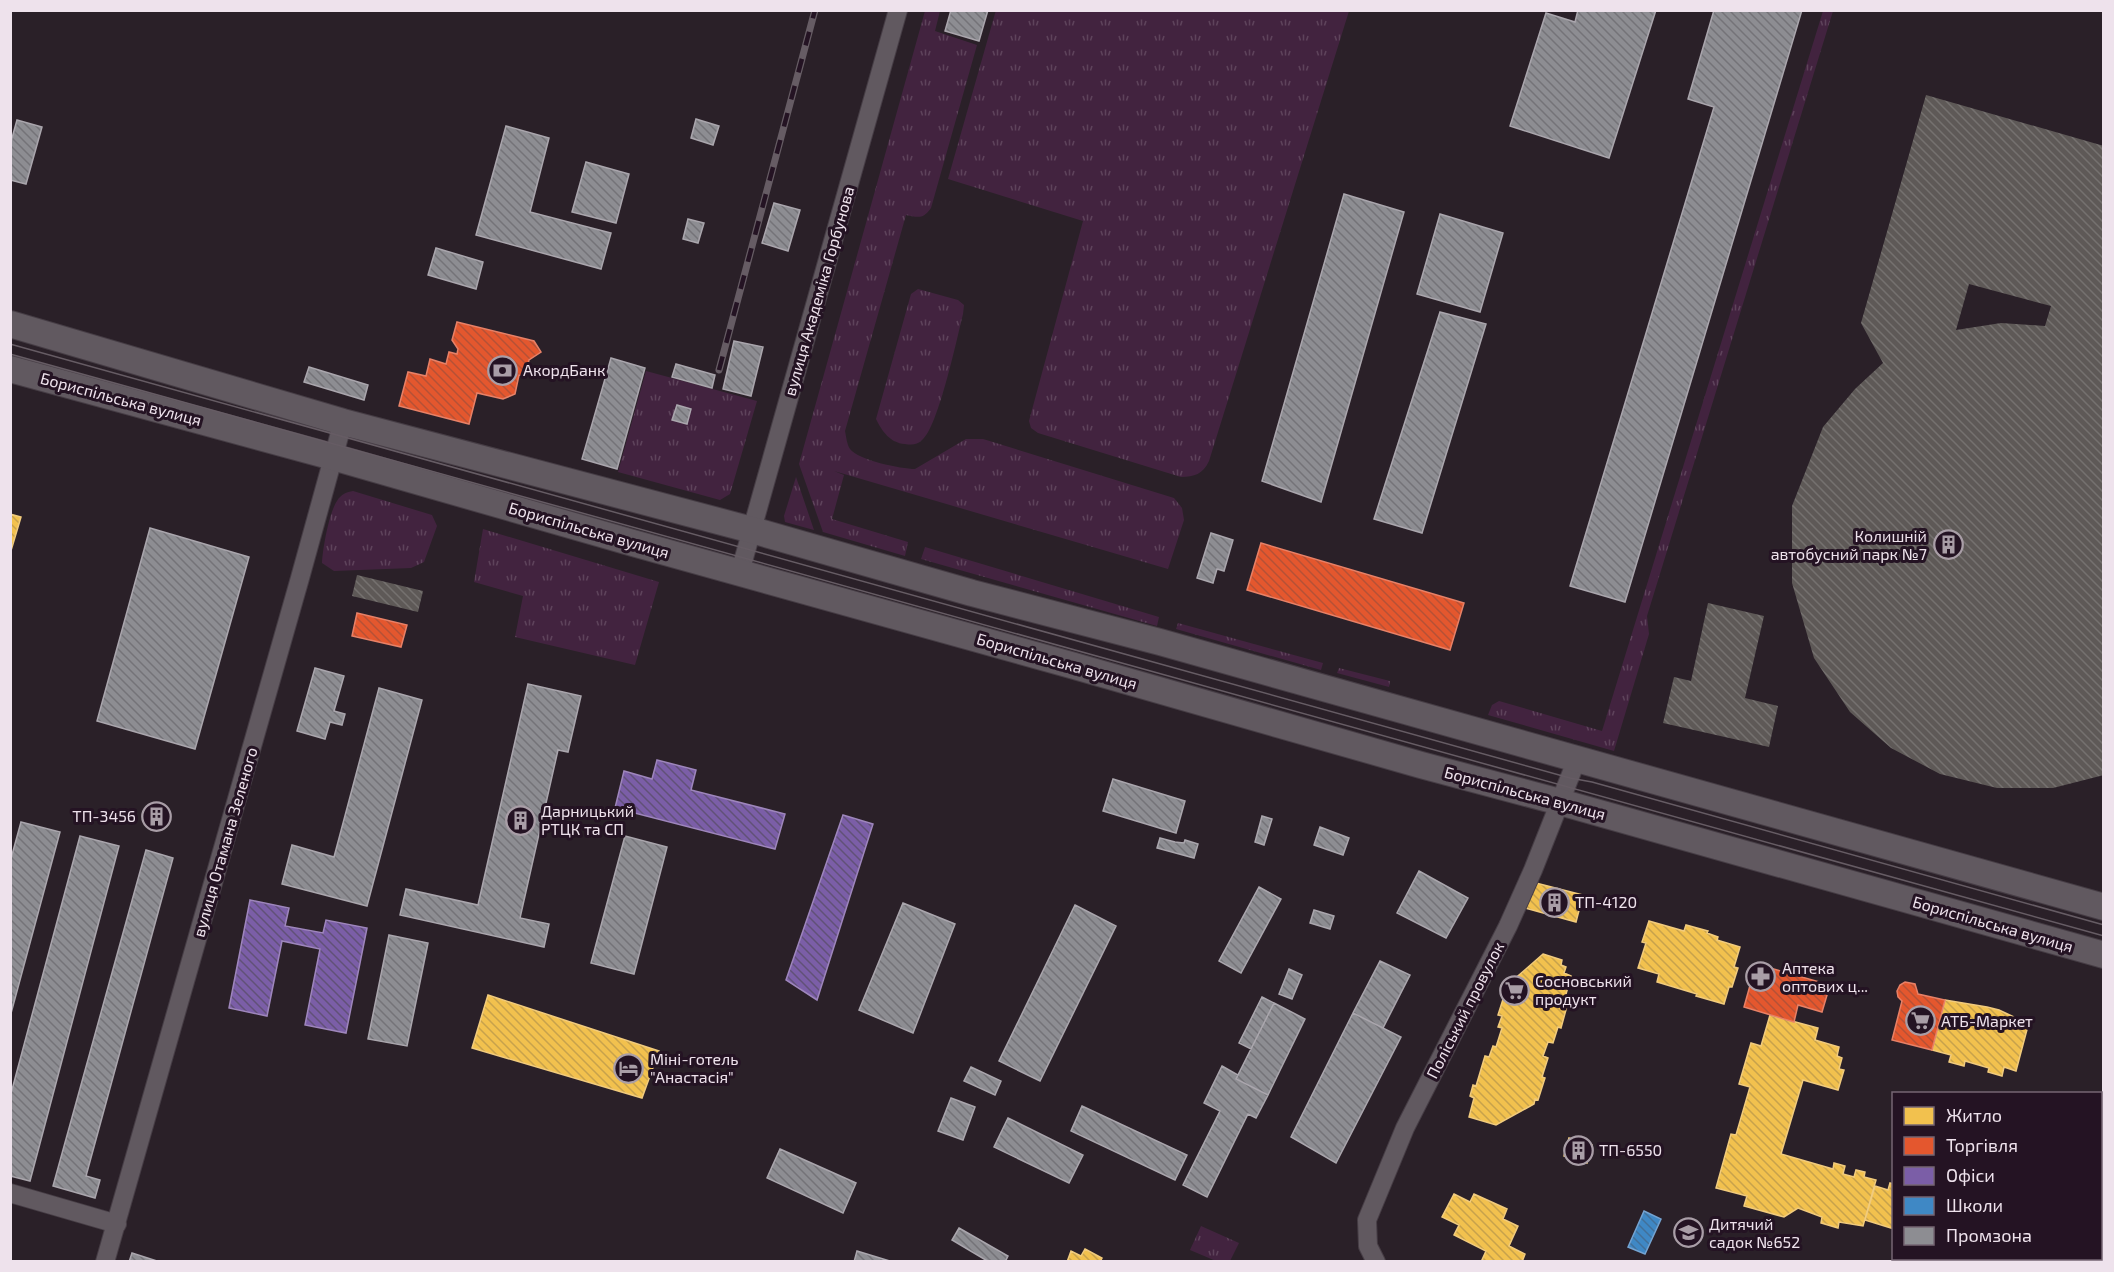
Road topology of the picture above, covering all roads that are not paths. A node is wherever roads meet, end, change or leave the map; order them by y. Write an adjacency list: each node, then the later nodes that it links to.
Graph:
1 (898, 10): 6 (street, вулиця Академіка Горбунова)
2 (10, 324): 4 (main road)
3 (10, 369): 5 (main road, Бориспільська вулиця)
4 (343, 422): 5 (street, вулиця Отамана Зеленого); 6 (main road)
5 (333, 457): 7 (main road, Бориспільська вулиця); 13 (street, вулиця Отамана Зеленого)
6 (752, 530): 7 (street, вулиця Академіка Горбунова); 8 (main road)
7 (740, 572): 9 (main road, Бориспільська вулиця)
8 (1577, 759): 9 (street, Поліський провулок); 10 (main road)
9 (1560, 802): 11 (main road, Бориспільська вулиця); 15 (street, Поліський провулок)
10 (2103, 907)
11 (2103, 956)
12 (10, 1193): 13 (street)
13 (117, 1224): 14 (street, вулиця Отамана Зеленого)
14 (105, 1262)
15 (1376, 1262)

